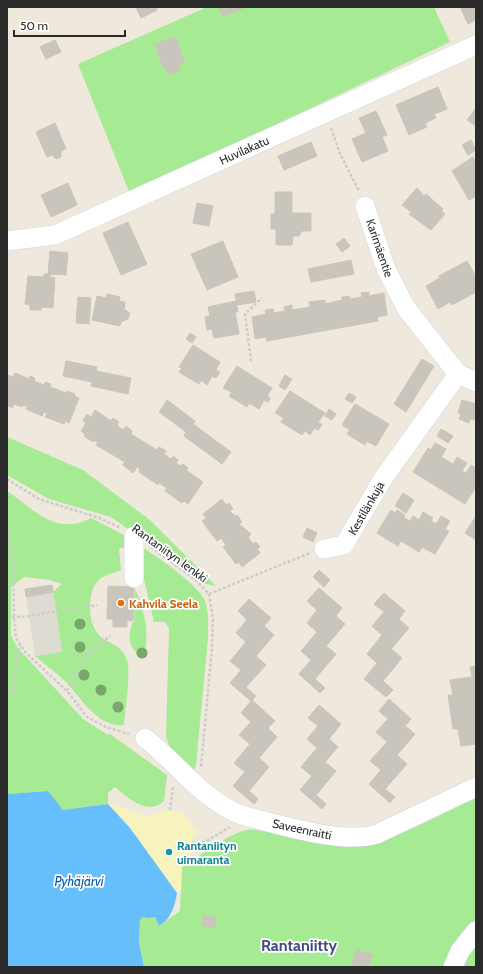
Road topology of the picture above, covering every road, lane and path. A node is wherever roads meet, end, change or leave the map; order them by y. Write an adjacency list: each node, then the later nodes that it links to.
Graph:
1 (476, 44): 2 (street, Huvilakatu)
2 (326, 114): 3 (path, Karimäentie); 4 (street, Huvilakatu)
3 (365, 206): 7 (street, Karimäentie)
4 (7, 241)
5 (262, 298): 6 (path)
6 (251, 361)
7 (458, 374): 8 (street, Karimäentie); 12 (street, Kestilänkuja)
8 (476, 382)
9 (7, 479): 11 (path, Rantaniityn lenkki)
10 (7, 524): 17 (path)
11 (134, 536): 13 (street); 14 (path, Rantaniityn lenkki)
12 (324, 549): 14 (path)
13 (134, 578)
14 (210, 594): 24 (path, Rantaniityn lenkki)
15 (97, 605): 17 (path)
16 (7, 618): 17 (path)
17 (14, 618): 19 (path)
18 (110, 636): 20 (path)
19 (20, 643): 20 (path); 21 (path)
20 (67, 691): 22 (path)
21 (12, 696)
22 (145, 738): 24 (street, Saveenraitti)
23 (476, 787): 25 (street, Saveenraitti)
24 (199, 788): 25 (street, Saveenraitti)
25 (241, 815): 26 (path)
26 (192, 842)
27 (476, 931): 28 (street)
28 (453, 967)

